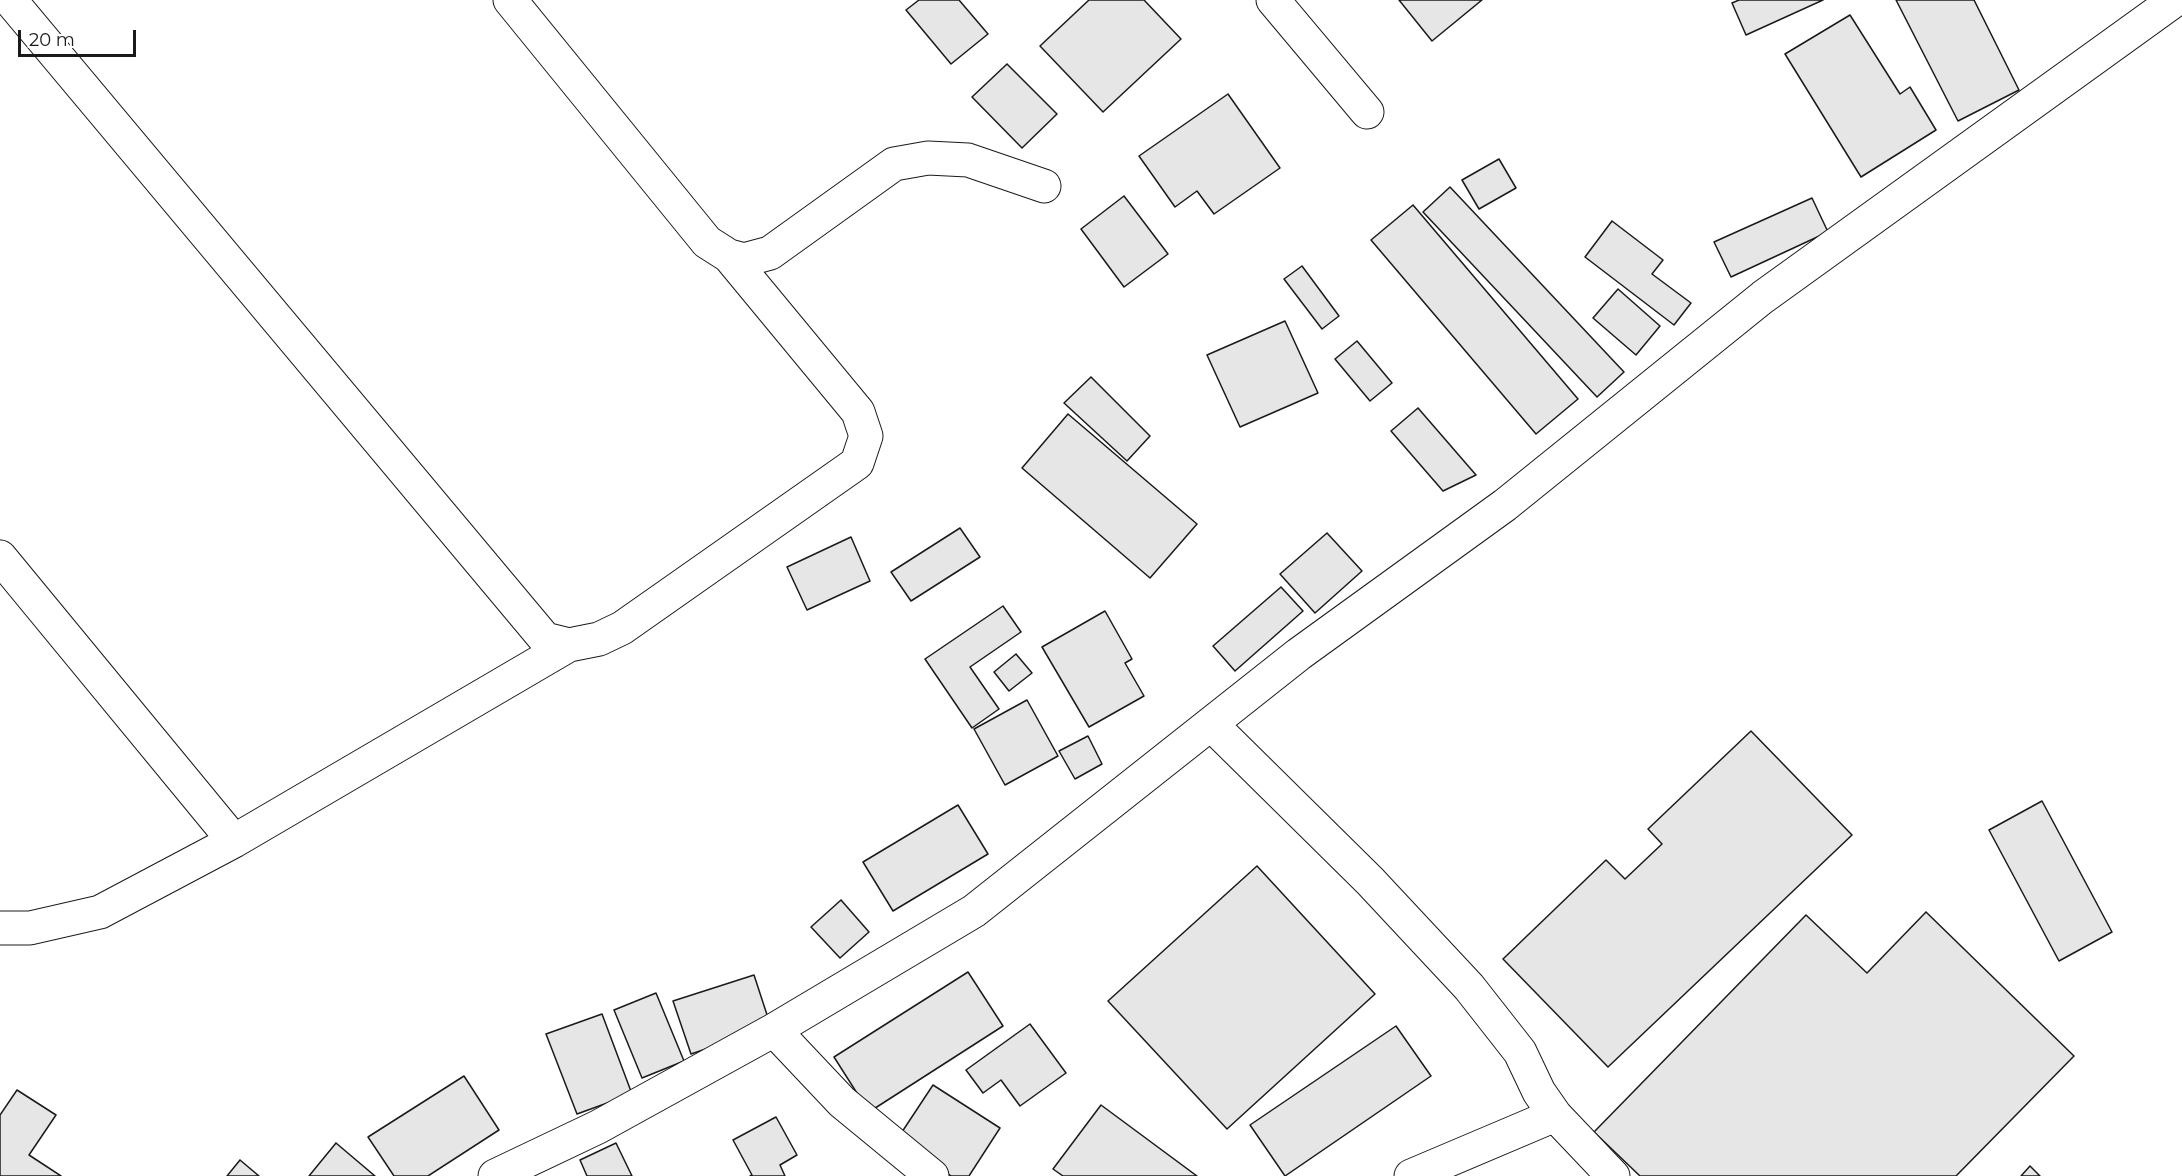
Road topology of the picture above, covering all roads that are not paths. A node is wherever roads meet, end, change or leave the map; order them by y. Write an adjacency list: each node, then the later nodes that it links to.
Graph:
1 (10, 0): 9 (street)
2 (510, 0): 7 (street)
3 (1274, 0): 5 (street)
4 (2175, 0): 10 (street)
5 (1367, 112)
6 (1044, 186): 7 (street)
7 (729, 256): 9 (street)
8 (0, 558): 11 (street)
9 (569, 645): 11 (street)
10 (1211, 724): 13 (street); 14 (street)
11 (234, 841): 12 (street)
12 (0, 928)
13 (774, 1030): 15 (street); 17 (street)
14 (1555, 1115): 18 (street); 19 (street)
15 (548, 1164): 16 (street)
16 (495, 1176)
17 (932, 1176)
18 (1411, 1176)
19 (1613, 1176)

